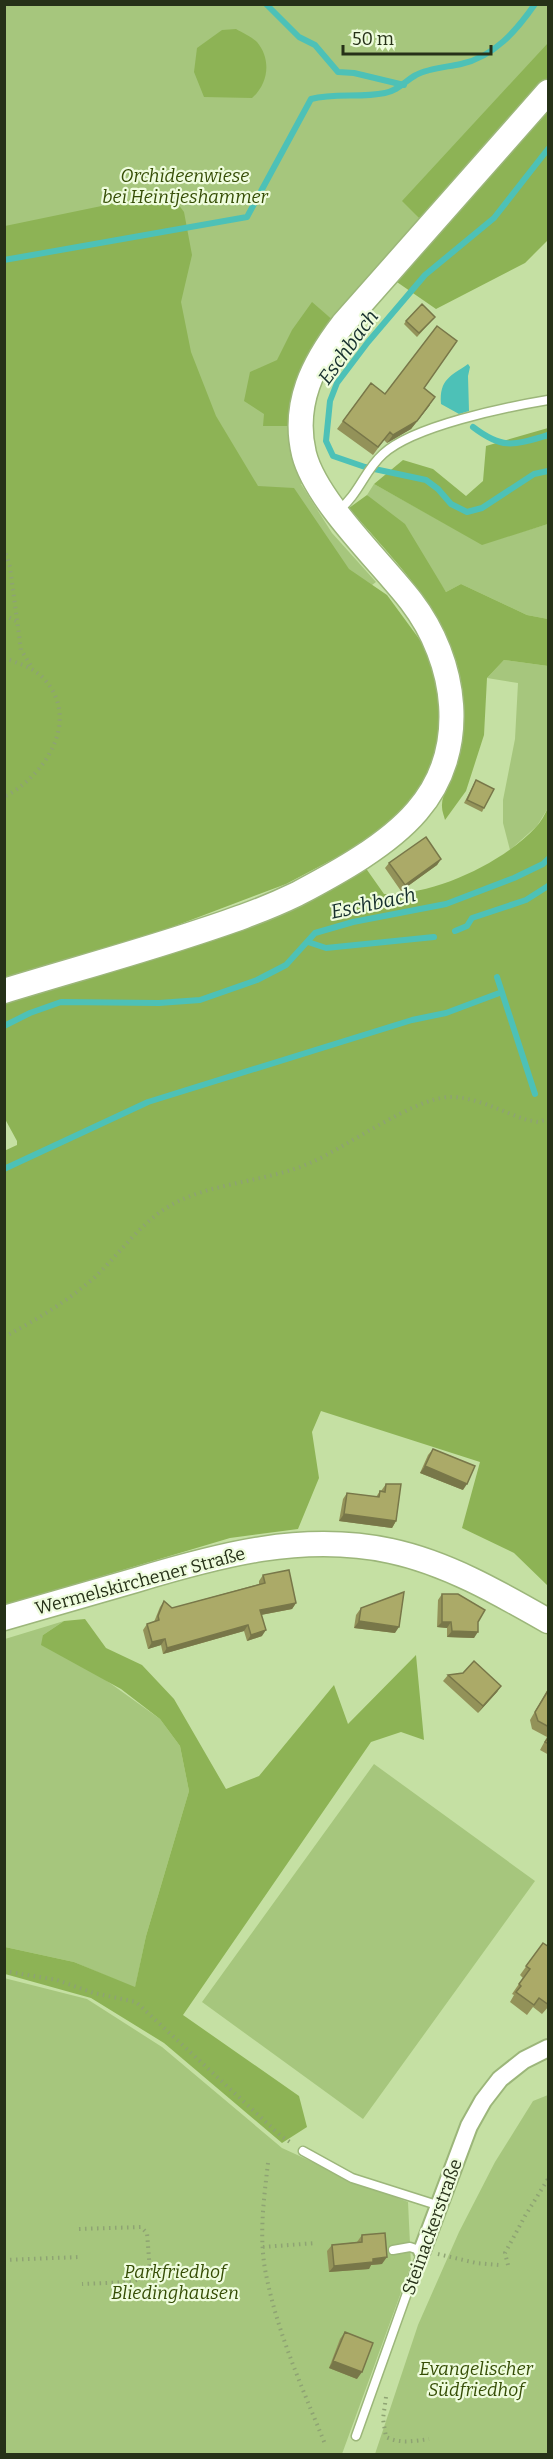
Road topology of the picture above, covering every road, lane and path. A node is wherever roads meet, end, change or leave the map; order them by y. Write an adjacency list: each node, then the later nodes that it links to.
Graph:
1 (549, 92): 3 (main road)
2 (549, 400): 3 (lane)
3 (337, 512): 10 (main road)
4 (4, 548): 6 (path)
5 (4, 615): 6 (path)
6 (17, 621): 8 (path)
7 (4, 658): 8 (path)
8 (34, 670): 9 (path)
9 (4, 797)
10 (4, 991)
11 (549, 1119): 12 (path)
12 (4, 1337)
13 (4, 1618): 14 (main road, Wermelskirchener Straße)
14 (549, 1621)
15 (4, 1971): 17 (path)
16 (549, 2048): 20 (street, Steinackerstraße)
17 (303, 2151): 20 (lane)
18 (268, 2163): 23 (path)
19 (549, 2179): 29 (path)
20 (440, 2206): 25 (street, Steinackerstraße)
21 (79, 2229): 30 (path)
22 (316, 2243): 23 (path)
23 (263, 2247): 34 (path)
24 (393, 2250): 25 (lane)
25 (422, 2251): 28 (path); 31 (lane, Steinackerstraße)
26 (80, 2257): 27 (path)
27 (4, 2260)
28 (501, 2263)
29 (508, 2265)
30 (82, 2284)
31 (381, 2368): 32 (lane, Steinackerstraße); 33 (path)
32 (356, 2436)
33 (429, 2439)
34 (325, 2444)

